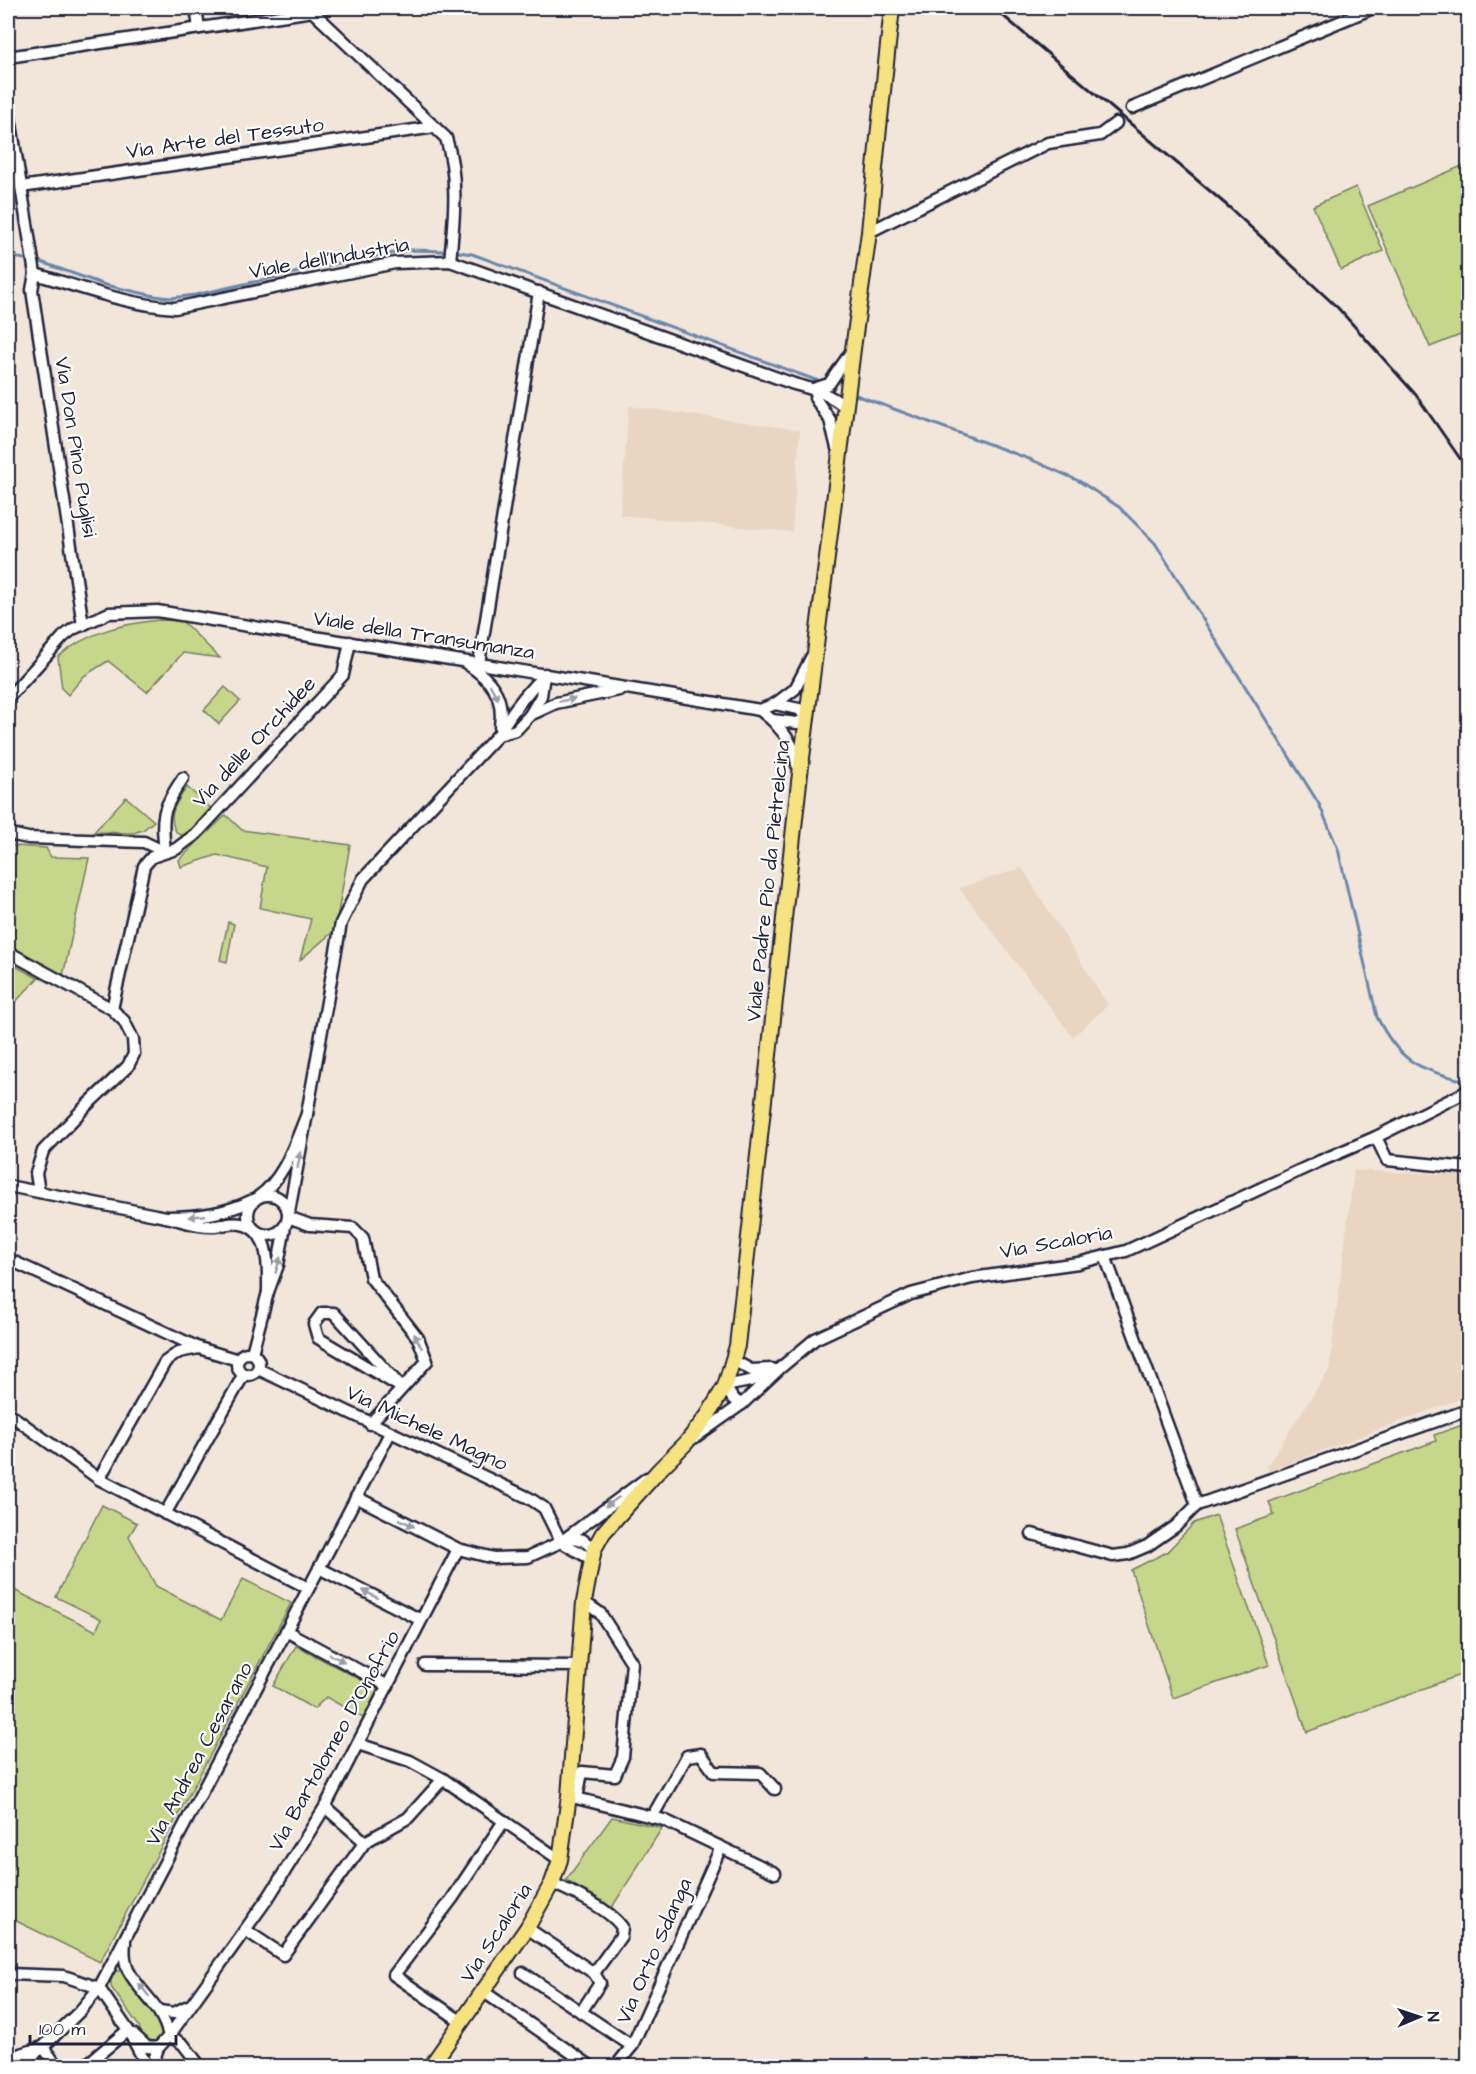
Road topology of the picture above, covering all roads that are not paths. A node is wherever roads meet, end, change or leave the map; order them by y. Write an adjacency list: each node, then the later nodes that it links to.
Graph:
1 (196, 8): 5 (street)
2 (892, 8): 12 (main road, Viale Padre Pio da Pietrelcina)
3 (1373, 8): 8 (street)
4 (311, 9): 5 (street); 10 (street)
5 (199, 28): 6 (street)
6 (8, 57)
7 (8, 105): 11 (street, Via Don Pino Puglisi)
8 (1132, 108)
9 (1116, 123): 12 (street)
10 (435, 127): 11 (street, Via Arte del Tessuto); 13 (street)
11 (21, 187): 14 (street, Via Don Pino Puglisi)
12 (870, 232): 16 (main road, Viale Padre Pio da Pietrelcina)
13 (450, 261): 14 (street, Viale dell'Industria); 15 (street, Viale dell'Industria)
14 (35, 274): 20 (street, Via Don Pino Puglisi)
15 (539, 292): 17 (street, Viale dell'Industria); 24 (street)
16 (853, 349): 17 (street); 18 (main road, Viale Padre Pio da Pietrelcina)
17 (814, 394): 18 (street, Viale dell'Industria); 19 (street)
18 (846, 408): 19 (main road, Viale Padre Pio da Pietrelcina)
19 (839, 457): 22 (main road, Viale Padre Pio da Pietrelcina)
20 (84, 626): 21 (street, Viale della Transumanza); 27 (street, Viale della Transumanza)
21 (350, 642): 23 (street, Viale della Transumanza); 37 (street, Via delle Orchidee)
22 (816, 648): 28 (street); 31 (main road, Viale Padre Pio da Pietrelcina)
23 (463, 661): 24 (street, Viale della Transumanza); 33 (street, one-way to 33)
24 (479, 663): 25 (street, Viale della Transumanza)
25 (544, 674): 26 (street, Viale della Transumanza); 30 (street); 33 (street)
26 (628, 688): 29 (street, Viale della Transumanza); 30 (street, one-way to 26)
27 (8, 698)
28 (775, 704): 29 (street); 31 (street)
29 (760, 710): 32 (street)
30 (530, 715): 33 (street)
31 (807, 718): 32 (street); 35 (main road, Viale Padre Pio da Pietrelcina)
32 (772, 720): 35 (street)
33 (498, 735): 41 (street)
34 (183, 778): 37 (street)
35 (799, 782): 56 (main road, Viale Padre Pio da Pietrelcina)
36 (8, 832): 37 (street)
37 (165, 852): 39 (street, Via delle Orchidee)
38 (8, 952): 39 (street)
39 (112, 1009): 45 (street)
40 (1468, 1090): 42 (street, Via Scaloria)
41 (307, 1114): 46 (street); 48 (street, one-way to 41)
42 (1376, 1137): 43 (street); 50 (street, Via Scaloria)
43 (1468, 1168)
44 (8, 1186): 45 (street)
45 (39, 1192): 47 (street)
46 (256, 1198): 47 (street, one-way to 47); 48 (street); 49 (street)
47 (166, 1217): 49 (street)
48 (287, 1222): 49 (street); 52 (street, one-way to 48); 61 (street, one-way to 48)
49 (254, 1230): 52 (street)
50 (1105, 1256): 58 (street, Via Scaloria); 71 (street)
51 (8, 1259): 53 (street)
52 (268, 1292): 54 (street)
53 (199, 1348): 55 (street); 69 (street)
54 (252, 1353): 55 (street); 57 (street)
55 (238, 1360): 59 (street)
56 (733, 1360): 58 (street); 60 (main road, Via Scaloria)
57 (258, 1369): 59 (street); 65 (street, Via Michele Magno)
58 (778, 1369): 60 (street, Via Scaloria); 62 (street, Via Scaloria)
59 (244, 1374): 72 (street)
60 (725, 1386): 62 (street); 67 (main road, Via Scaloria)
61 (402, 1388): 61 (street); 65 (street)
62 (742, 1404): 67 (street, Via Scaloria)
63 (1468, 1410): 71 (street)
64 (8, 1413): 69 (street)
65 (370, 1424): 66 (street, Via Michele Magno)
66 (390, 1433): 70 (street, Via Andrea Cesarano); 74 (street, Via Michele Magno)
67 (686, 1443): 68 (main road, Via Scaloria)
68 (660, 1469): 74 (street, Via Scaloria, one-way to 74); 76 (main road, Via Scaloria)
69 (99, 1479): 72 (street)
70 (356, 1497): 75 (street, Via Scaloria, one-way to 75); 77 (street, Via Andrea Cesarano)
71 (1197, 1505): 73 (street)
72 (165, 1514): 78 (street)
73 (1032, 1534)
74 (561, 1542): 75 (street, Via Scaloria); 76 (street)
75 (458, 1549): 80 (street, Via Bartolomeo D'Onofrio)
76 (593, 1554): 79 (main road, Via Scaloria)
77 (319, 1568): 78 (street, Via Andrea Cesarano); 80 (street, one-way to 77)
78 (308, 1588): 81 (street, Via Andrea Cesarano)
79 (584, 1602): 83 (main road, Via Scaloria); 88 (street)
80 (421, 1620): 84 (street, Via Bartolomeo D'Onofrio)
81 (286, 1631): 84 (street, one-way to 84); 99 (street, Via Andrea Cesarano)
82 (425, 1665): 83 (street)
83 (579, 1666): 88 (main road, Via Scaloria)
84 (387, 1686): 85 (street, Via Bartolomeo D'Onofrio)
85 (358, 1744): 86 (street); 89 (street, Via Bartolomeo D'Onofrio)
86 (443, 1779): 91 (street); 92 (street)
87 (775, 1789): 90 (street)
88 (573, 1797): 90 (street); 94 (main road, Via Scaloria)
89 (325, 1807): 92 (street); 98 (street, Via Bartolomeo D'Onofrio)
90 (652, 1817): 93 (street)
91 (504, 1821): 94 (street); 110 (street)
92 (365, 1842): 98 (street)
93 (721, 1847): 95 (street); 113 (street, Via Orto Sdanga)
94 (560, 1860): 96 (main road, Via Scaloria)
95 (775, 1873)
96 (552, 1883): 97 (main road, Via Scaloria); 103 (street)
97 (527, 1928): 103 (street); 106 (main road, Via Scaloria)
98 (245, 1930): 107 (street, Via Bartolomeo D'Onofrio)
99 (125, 1937): 100 (street, Via Andrea Cesarano); 101 (street)
100 (110, 1965): 101 (street); 105 (street, Via Andrea Cesarano)
101 (128, 1970): 108 (street, one-way to 101)
102 (523, 1973): 109 (street)
103 (594, 1973): 109 (street)
104 (8, 1974): 105 (street)
105 (99, 1988): 111 (street); 114 (street, Via Andrea Cesarano)
106 (484, 1992): 110 (main road, Via Scaloria); 117 (street)
107 (191, 2005): 108 (street); 112 (street, Via Bartolomeo D'Onofrio)
108 (159, 2011): 112 (street)
109 (581, 2012): 113 (street)
110 (462, 2022): 124 (main road, Via Scaloria)
111 (128, 2030): 115 (street); 120 (street); 121 (street)
112 (169, 2036): 115 (street, Via Bartolomeo D'Onofrio); 123 (street)
113 (632, 2046): 125 (street, Via Orto Sdanga)
114 (43, 2047): 116 (street, Via Andrea Cesarano); 118 (street); 119 (street)
115 (158, 2048): 122 (street)
116 (8, 2058)
117 (589, 2065)
118 (20, 2067)
119 (57, 2067)
120 (85, 2067)
121 (147, 2067)
122 (152, 2067)
123 (200, 2067)
124 (431, 2067)
125 (616, 2067)

